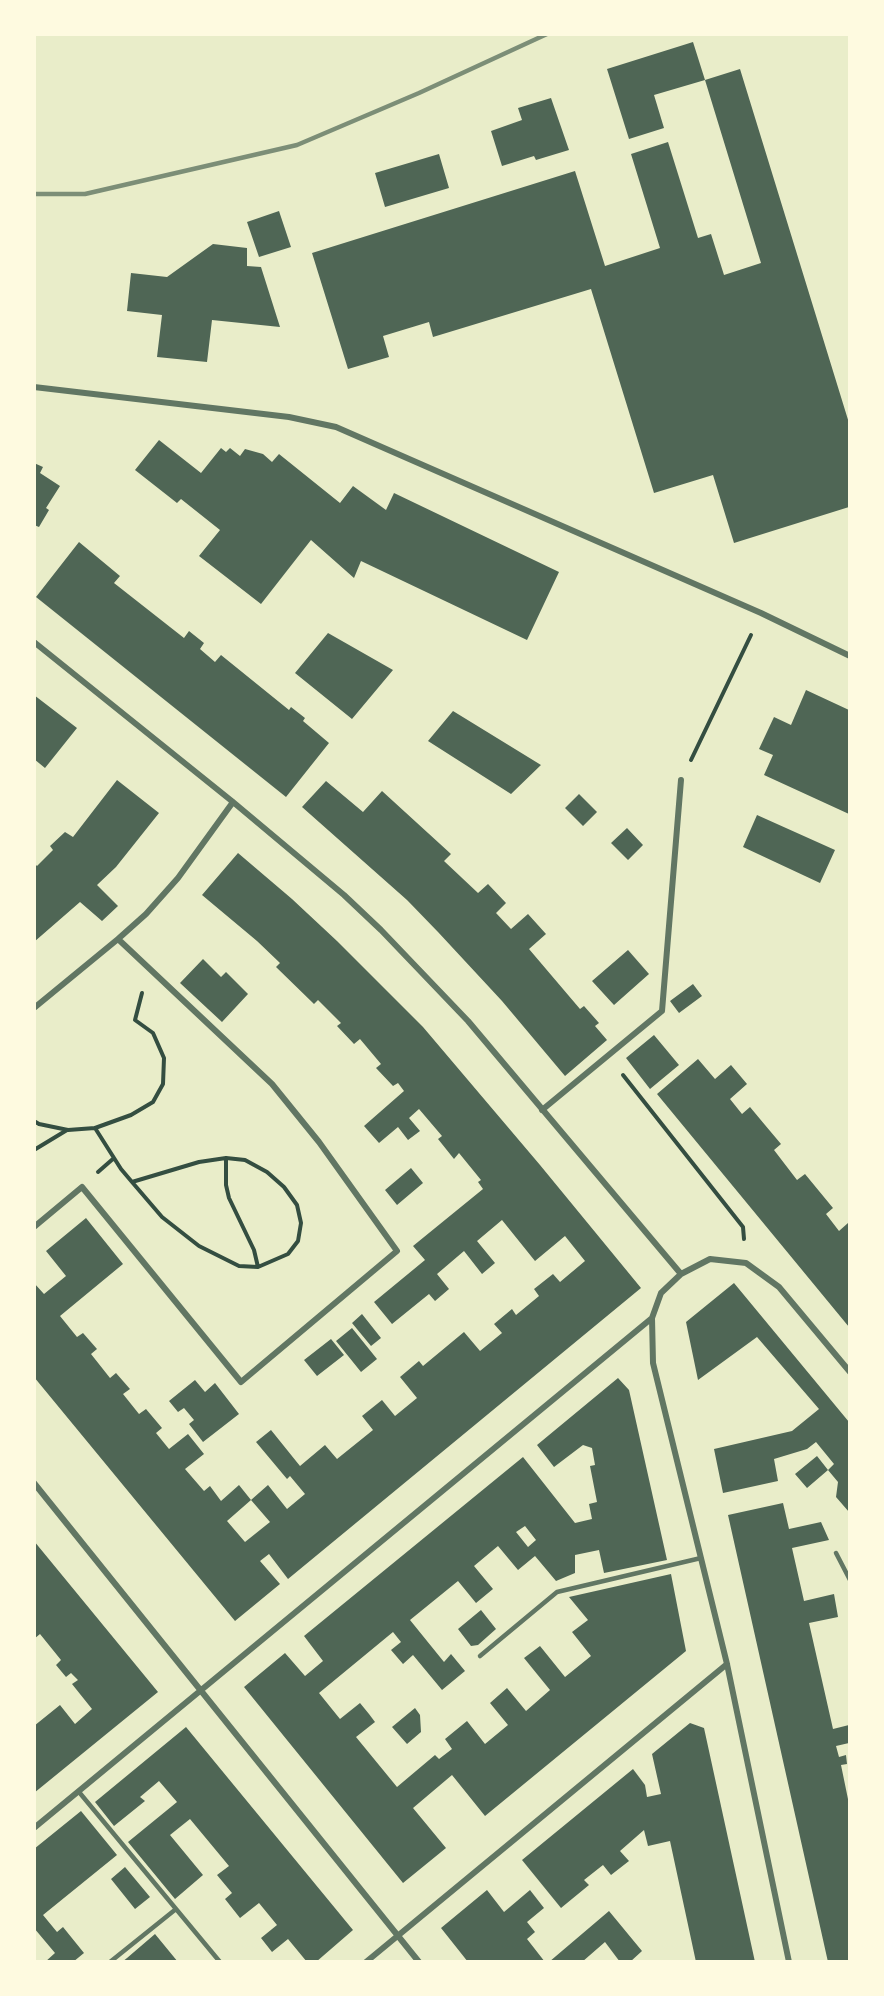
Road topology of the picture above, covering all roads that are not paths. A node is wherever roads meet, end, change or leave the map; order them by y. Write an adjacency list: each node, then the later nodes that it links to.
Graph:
1 (34, 387): 3 (street)
2 (34, 642): 5 (street)
3 (849, 656)
4 (681, 780): 8 (street)
5 (233, 802): 6 (street); 8 (street)
6 (118, 939): 7 (street); 9 (street)
7 (34, 1008)
8 (542, 1110): 10 (street)
9 (34, 1227)
10 (681, 1274): 11 (street); 12 (street)
11 (652, 1318): 15 (street); 19 (street)
12 (849, 1372)
13 (34, 1483): 19 (street)
14 (836, 1553): 16 (lane)
15 (701, 1558): 17 (lane); 18 (street)
16 (849, 1580)
17 (480, 1656)
18 (727, 1664): 23 (street); 28 (street)
19 (202, 1690): 20 (street); 23 (street)
20 (79, 1792): 21 (street); 22 (lane)
21 (34, 1828)
22 (176, 1909): 24 (lane); 25 (lane)
23 (398, 1936): 26 (street); 27 (street)
24 (110, 1962)
25 (219, 1962)
26 (366, 1962)
27 (419, 1962)
28 (789, 1962)

